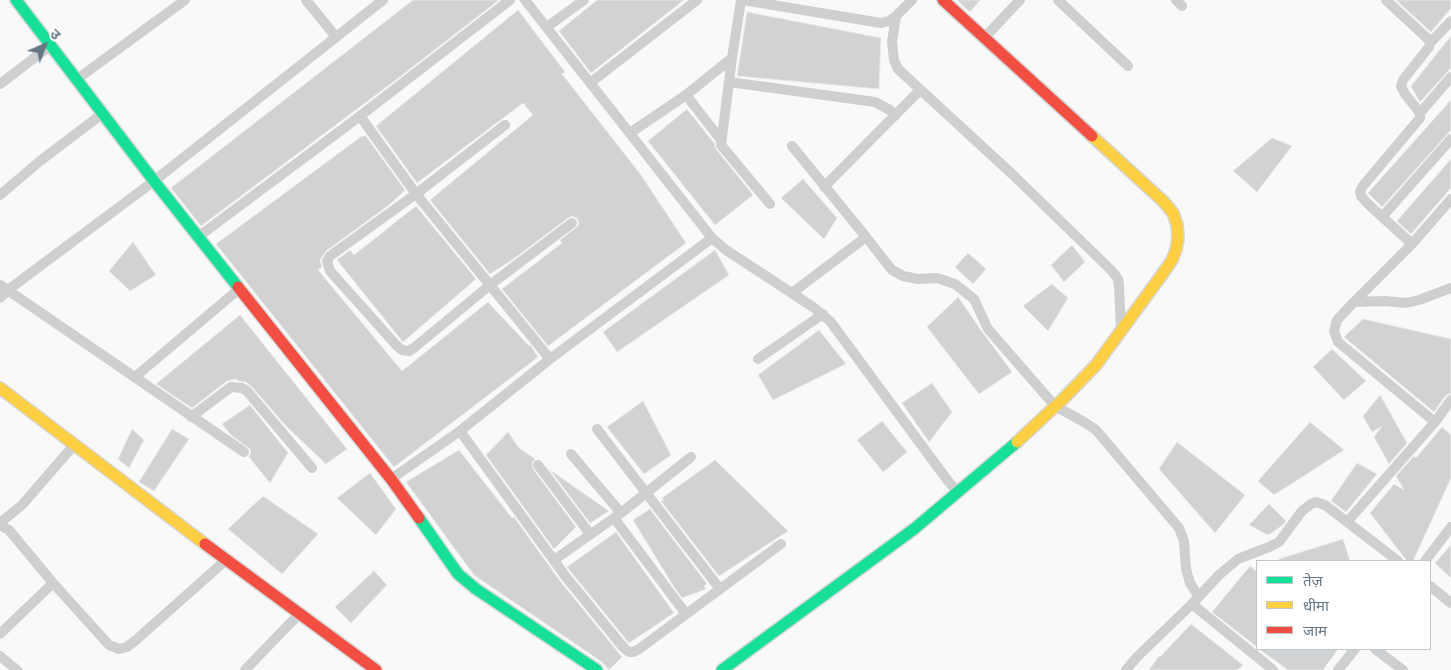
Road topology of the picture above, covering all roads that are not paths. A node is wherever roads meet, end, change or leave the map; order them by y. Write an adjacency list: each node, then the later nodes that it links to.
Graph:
1 (184, 0): 25 (street)
2 (306, 0): 18 (street)
3 (383, 0): 18 (street)
4 (510, 0): 33 (street)
5 (525, 0): 17 (street)
6 (584, 0): 17 (street)
7 (698, 0): 27 (street)
8 (742, 0): 15 (street); 22 (street)
9 (912, 0): 15 (street)
10 (943, 0): 19 (street)
11 (1020, 0): 19 (street)
12 (1058, 0): 23 (street)
13 (1386, 0): 20 (street)
14 (19, 1): 21 (street)
15 (896, 16): 29 (street)
16 (1451, 21): 20 (street)
17 (547, 27): 27 (street)
18 (336, 37): 40 (street)
19 (984, 38): 59 (street)
20 (1430, 44): 31 (street)
21 (50, 46): 25 (street); 28 (street)
22 (732, 58): 26 (street); 30 (street)
23 (1128, 66)
24 (1451, 77): 31 (street)
25 (76, 80): 32 (street)
26 (729, 82): 34 (street); 38 (street)
27 (590, 83): 36 (street)
28 (0, 84)
29 (920, 90): 34 (street); 59 (street)
30 (686, 95): 36 (street); 38 (street)
31 (1420, 113): 46 (street)
32 (102, 114): 40 (street); 43 (street)
33 (360, 116): 42 (street); 48 (street)
34 (895, 116): 41 (street)
35 (505, 124): 42 (street)
36 (630, 133): 50 (street)
37 (1451, 139): 46 (street)
38 (721, 145): 45 (street)
39 (792, 146): 41 (street)
40 (154, 181): 48 (street); 55 (street)
41 (824, 187): 49 (street)
42 (416, 194): 52 (street); 52 (street)
43 (0, 195)
44 (1451, 199): 51 (street)
45 (770, 204)
46 (1382, 217): 51 (street)
47 (572, 223): 52 (street)
48 (198, 237): 54 (street)
49 (866, 237): 56 (street); 65 (street)
50 (712, 238): 56 (street); 60 (street)
51 (1412, 244): 57 (street)
52 (490, 286): 60 (street)
53 (1451, 288): 57 (street)
54 (239, 289): 62 (street); 76 (street)
55 (3, 291): 62 (street)
56 (792, 293): 58 (street)
57 (1354, 302): 67 (street)
58 (823, 314): 61 (street); 77 (street)
59 (1121, 330): 65 (street)
60 (550, 359): 69 (street)
61 (758, 359)
62 (134, 378): 66 (street)
63 (0, 388): 70 (street)
64 (1451, 400): 67 (street)
65 (1055, 406): 77 (street); 94 (street)
66 (191, 416): 71 (street); 75 (street)
67 (1435, 422): 80 (street)
68 (597, 428): 78 (street)
69 (460, 431): 76 (street); 87 (street)
70 (74, 444): 81 (street); 86 (street)
71 (244, 452)
72 (571, 454): 79 (street)
73 (691, 457): 78 (street)
74 (538, 465): 83 (street)
75 (312, 468)
76 (391, 479): 105 (street)
77 (958, 492): 106 (street)
78 (646, 493): 79 (street); 93 (street)
79 (617, 516): 83 (street); 97 (street)
80 (1347, 522): 85 (street); 89 (street)
81 (0, 524): 91 (street)
82 (1451, 527): 90 (street)
83 (590, 534): 87 (street)
84 (781, 544): 93 (street)
85 (1254, 552): 88 (street); 94 (street)
86 (226, 560): 91 (street); 96 (street)
87 (554, 560): 97 (street)
88 (1262, 560)
89 (1397, 560)
90 (1426, 560)
91 (53, 583): 98 (street)
92 (1431, 587): 95 (street)
93 (720, 589): 97 (street)
94 (1196, 600): 107 (street); 108 (street)
95 (1451, 603)
96 (300, 613): 102 (street); 104 (street)
97 (686, 614)
98 (0, 634)
99 (1354, 650): 109 (street)
100 (1376, 650): 110 (street)
101 (0, 656): 103 (street)
102 (367, 668)
103 (17, 670)
104 (245, 670)
105 (597, 670)
106 (722, 670)
107 (1126, 670)
108 (1273, 670)
109 (1338, 670)
110 (1403, 670)

